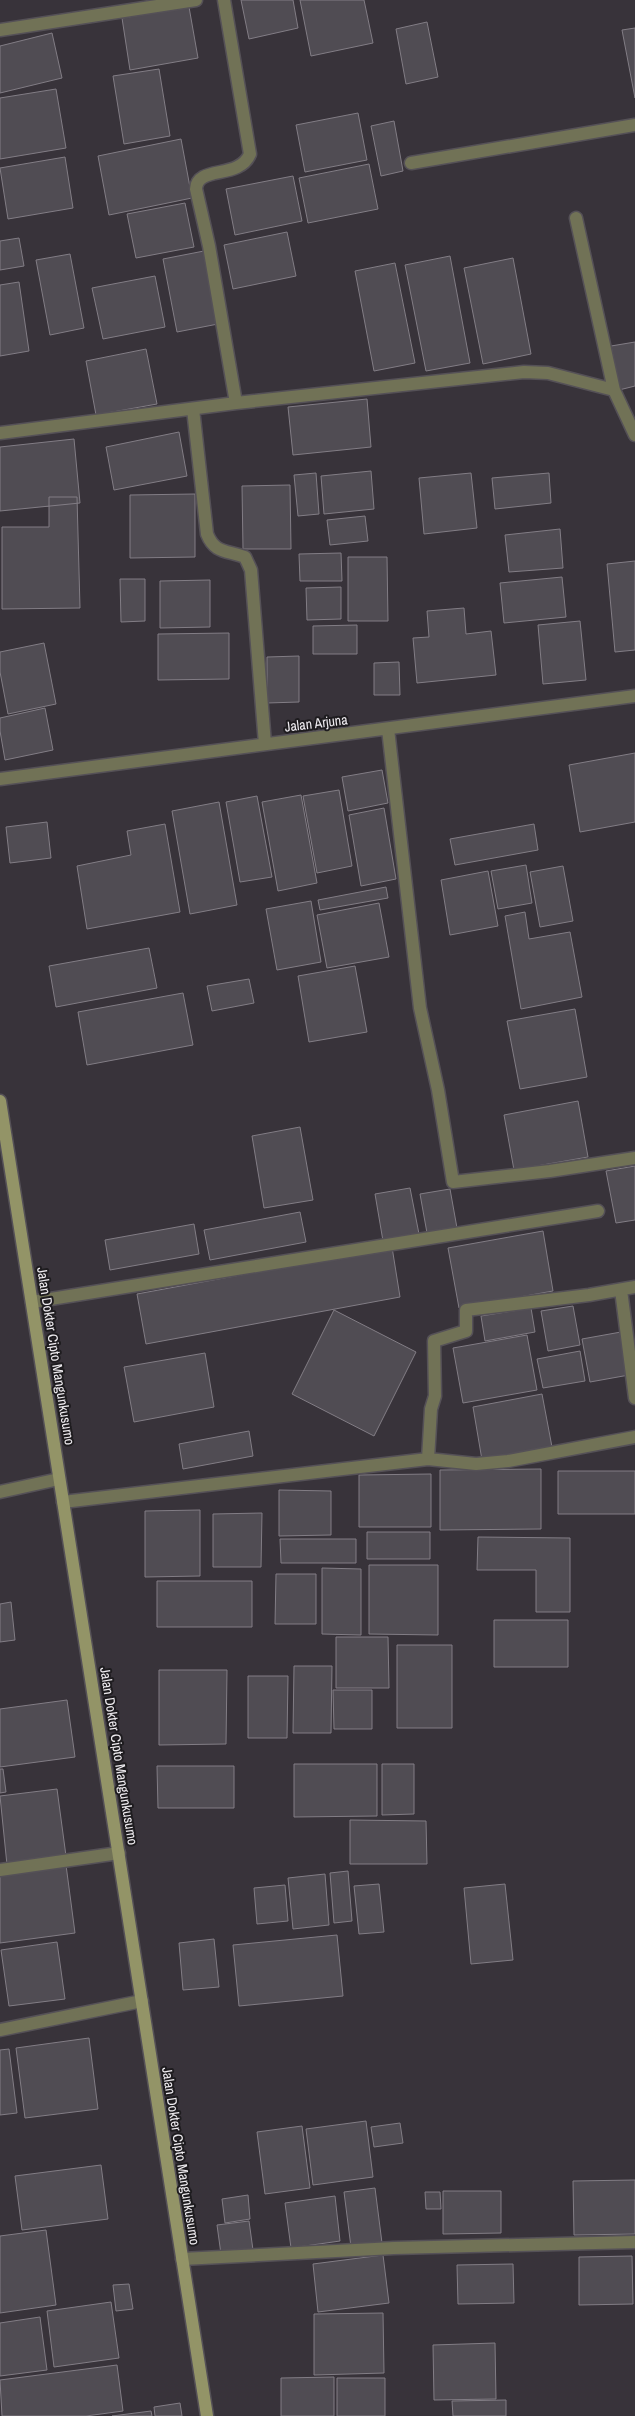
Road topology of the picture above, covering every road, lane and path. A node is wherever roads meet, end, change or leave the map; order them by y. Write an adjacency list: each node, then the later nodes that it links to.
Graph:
1 (196, 0): 3 (street)
2 (224, 0): 8 (street)
3 (0, 30)
4 (635, 125): 5 (street)
5 (411, 163)
6 (576, 218): 7 (street)
7 (614, 390): 8 (street); 11 (street)
8 (236, 403): 9 (street)
9 (193, 409): 10 (street); 14 (street)
10 (0, 433)
11 (635, 436)
12 (635, 696): 13 (street, Jalan Arjuna)
13 (388, 729): 14 (street, Jalan Arjuna); 17 (street)
14 (265, 744): 15 (street, Jalan Arjuna)
15 (0, 779)
16 (0, 1101): 21 (street, Jalan Dokter Cipto Mangunkusumo)
17 (635, 1158)
18 (598, 1211): 21 (street)
19 (635, 1287): 20 (street)
20 (621, 1290): 22 (street); 24 (street)
21 (32, 1302): 25 (street, Jalan Dokter Cipto Mangunkusumo)
22 (635, 1398)
23 (635, 1436): 24 (street)
24 (428, 1459): 27 (street)
25 (59, 1479): 26 (street); 27 (street, Jalan Dokter Cipto Mangunkusumo)
26 (0, 1492)
27 (63, 1502): 28 (street, Jalan Dokter Cipto Mangunkusumo)
28 (119, 1853): 29 (street); 30 (street, Jalan Dokter Cipto Mangunkusumo)
29 (0, 1870)
30 (142, 2001): 31 (street); 33 (street, Jalan Dokter Cipto Mangunkusumo)
31 (0, 2030)
32 (635, 2242): 33 (street)
33 (182, 2259): 34 (street, Jalan Dokter Cipto Mangunkusumo)
34 (207, 2416)

